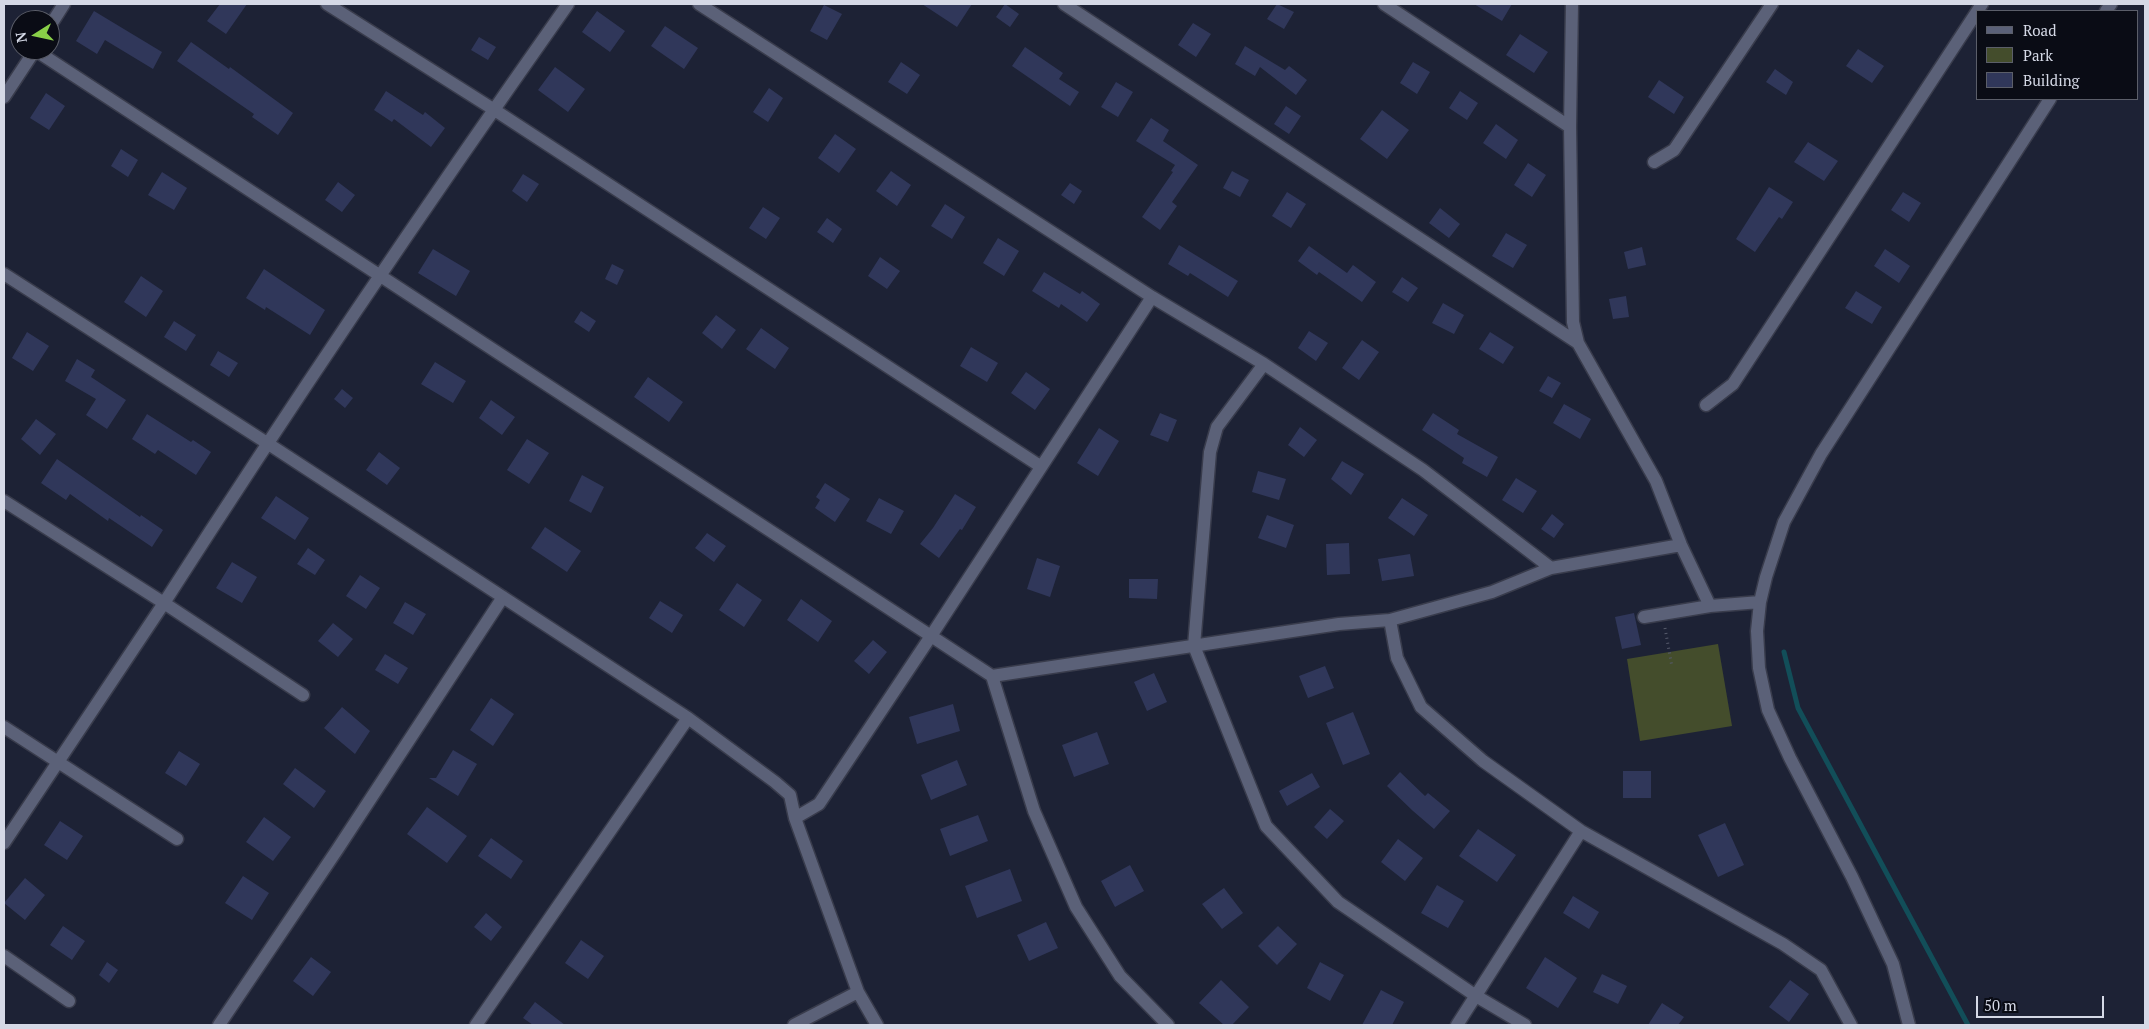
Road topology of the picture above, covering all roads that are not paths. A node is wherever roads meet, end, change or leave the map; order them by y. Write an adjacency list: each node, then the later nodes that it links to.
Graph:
1 (327, 4): 13 (street)
2 (568, 4): 13 (street)
3 (699, 4): 18 (street)
4 (1064, 4): 19 (street)
5 (1384, 4): 14 (street)
6 (1572, 4): 14 (street)
7 (1772, 4): 15 (street)
8 (1976, 13): 21 (street)
9 (28, 60): 11 (street)
10 (50, 60): 17 (street)
11 (4, 97)
12 (2049, 100): 28 (street)
13 (493, 109): 17 (street); 23 (street)
14 (1570, 127): 19 (street)
15 (1654, 162)
16 (4, 274): 22 (street)
17 (380, 274): 22 (street); 33 (street)
18 (1152, 297): 20 (street); 23 (street)
19 (1578, 343): 25 (street)
20 (1264, 364): 26 (street); 34 (street)
21 (1706, 405)
22 (267, 443): 27 (street); 29 (street)
23 (1040, 466): 33 (street)
24 (4, 501): 29 (street)
25 (1681, 545): 26 (street); 30 (street)
26 (1551, 568): 32 (street)
27 (503, 597): 37 (street); 48 (street)
28 (1760, 602): 30 (street); 56 (street)
29 (164, 603): 36 (street); 39 (street)
30 (1710, 606): 31 (street)
31 (1644, 617)
32 (1390, 620): 34 (street); 41 (street)
33 (931, 636): 35 (street); 40 (street)
34 (1194, 646): 35 (street); 46 (street)
35 (992, 676): 52 (street)
36 (303, 695)
37 (688, 718): 40 (street); 49 (street)
38 (4, 727): 39 (street)
39 (59, 762): 42 (street); 43 (street)
40 (795, 818): 45 (street)
41 (1581, 831): 46 (street); 55 (street)
42 (176, 839)
43 (4, 843)
44 (4, 956): 47 (street)
45 (858, 992): 50 (street); 51 (street)
46 (1476, 996): 53 (street); 54 (street)
47 (69, 1001)
48 (219, 1025)
49 (476, 1025)
50 (794, 1025)
51 (877, 1025)
52 (1168, 1025)
53 (1457, 1025)
54 (1525, 1025)
55 (1851, 1025)
56 (1909, 1025)

